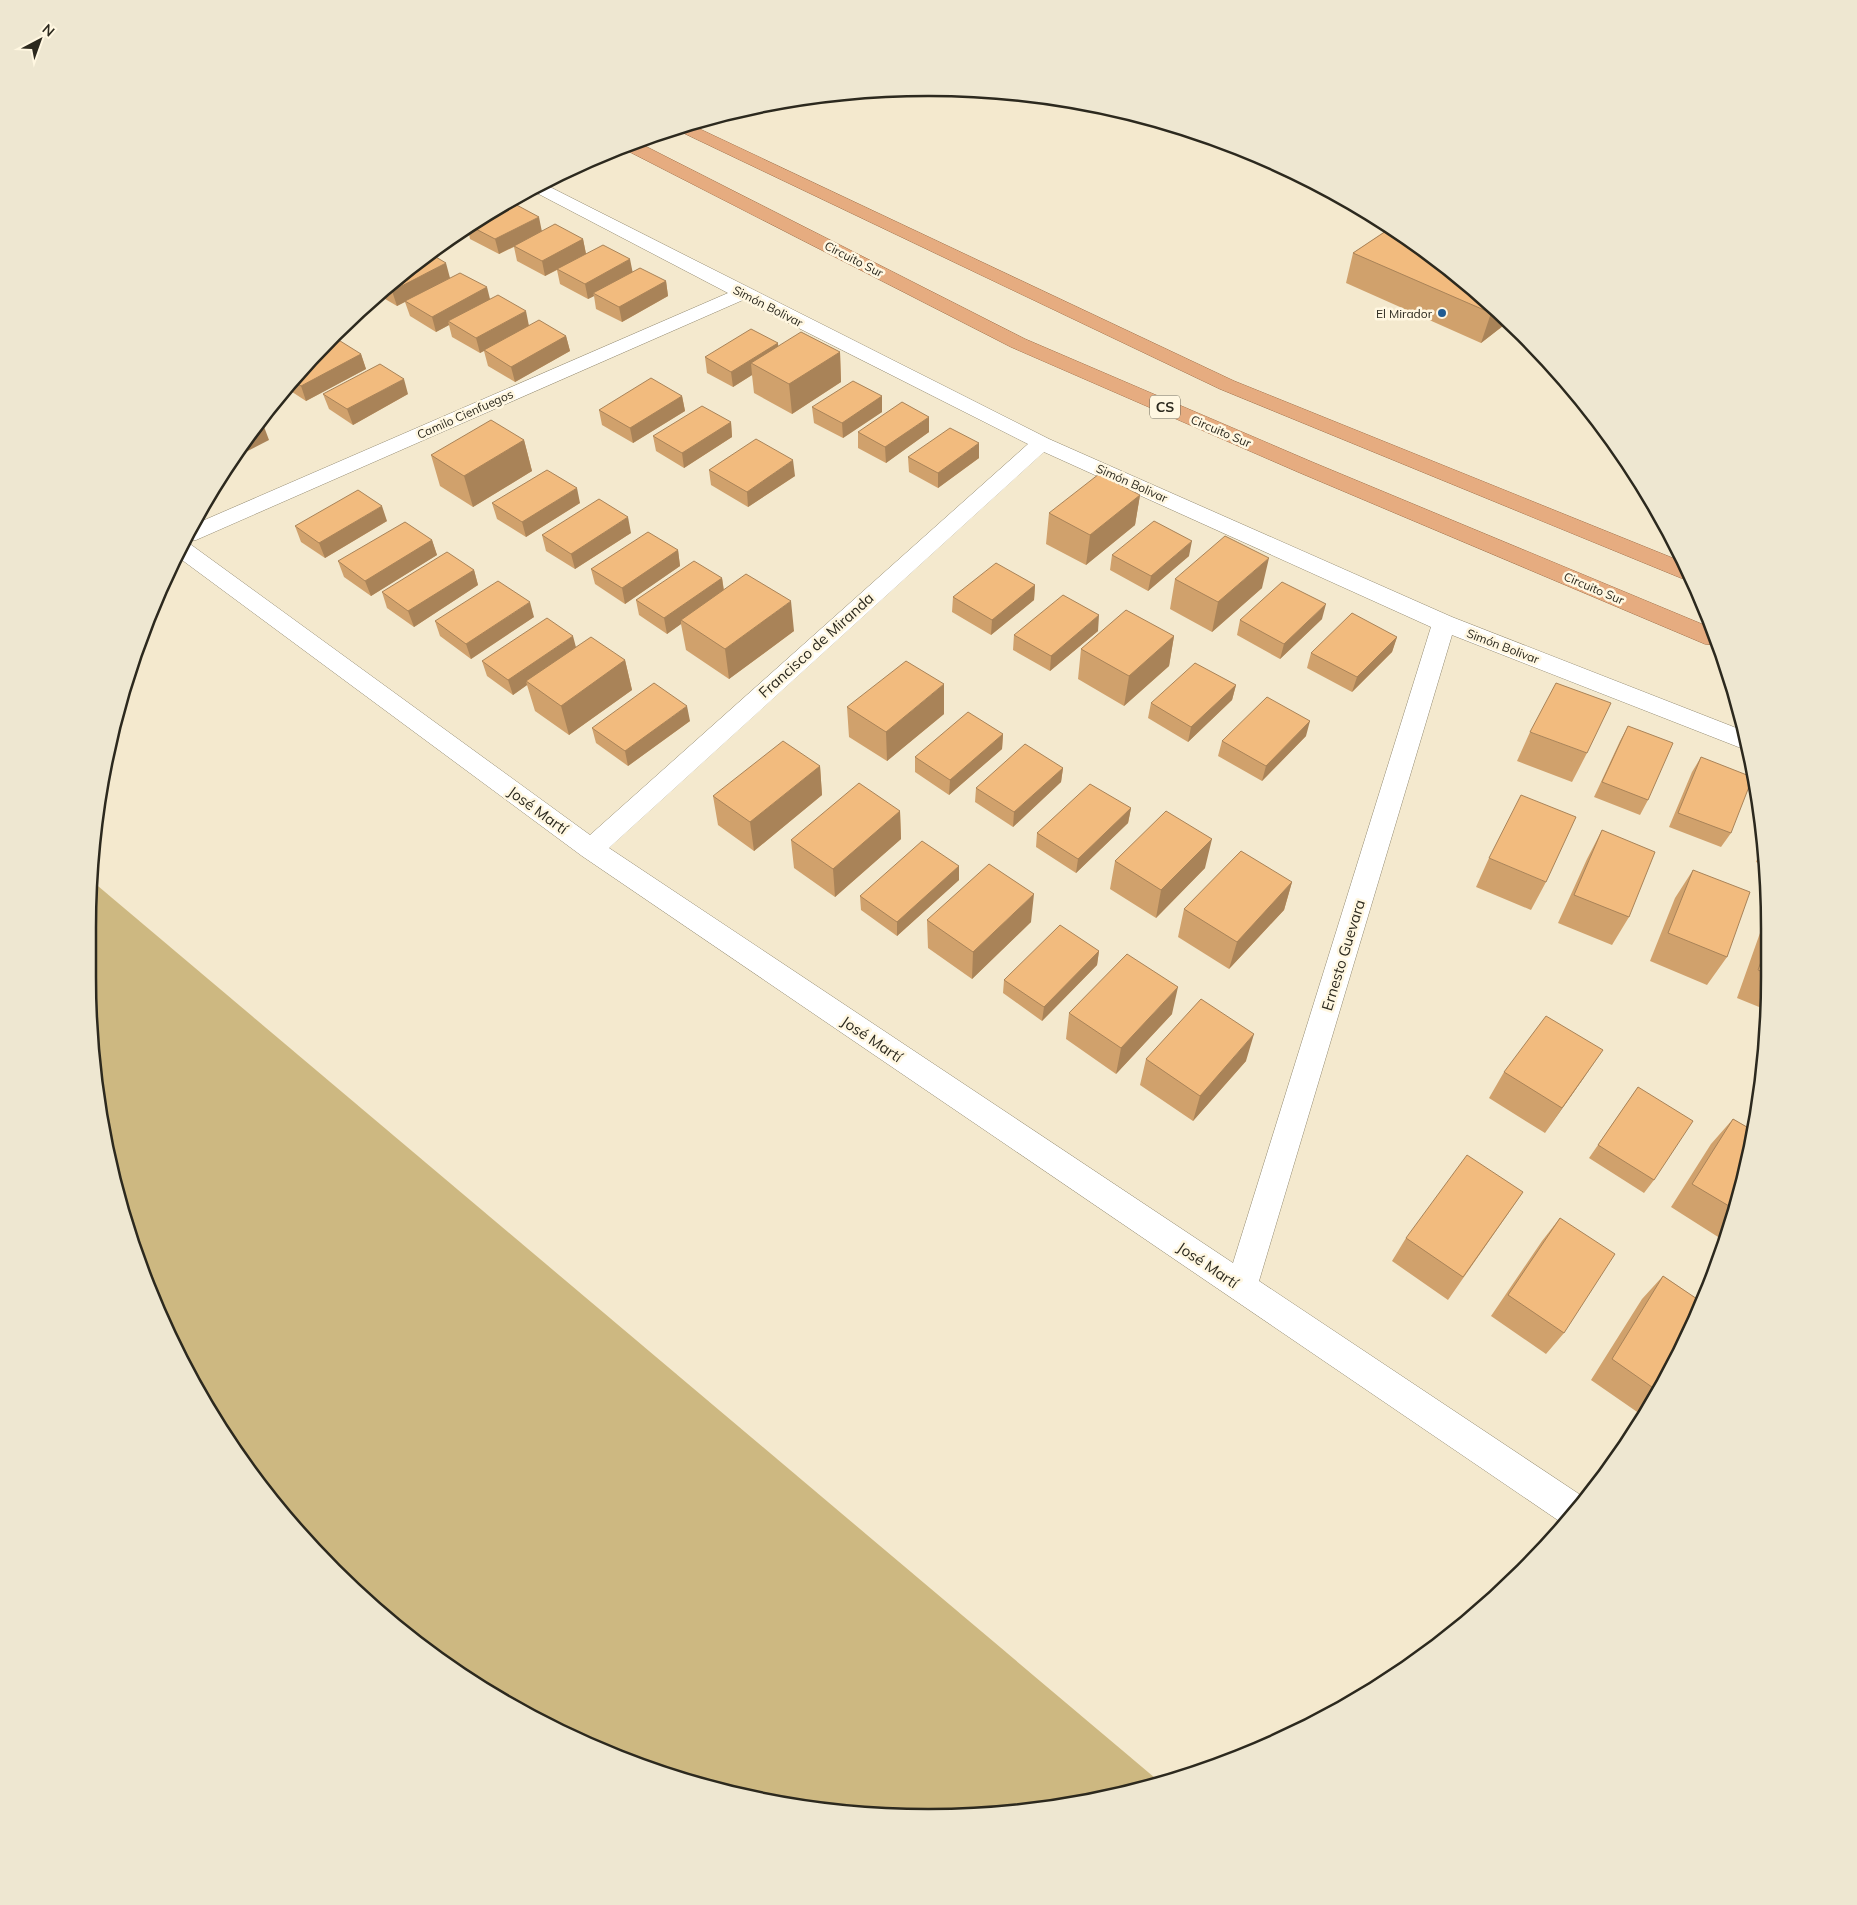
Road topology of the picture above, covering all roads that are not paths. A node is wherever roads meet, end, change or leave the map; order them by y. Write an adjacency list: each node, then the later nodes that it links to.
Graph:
1 (691, 131): 8 (highway)
2 (637, 149): 10 (highway, Circuito Sur / CS)
3 (544, 191): 4 (street, Simón Bolivar)
4 (743, 293): 5 (street, Simón Bolivar); 6 (street, Camilo Cienfuegos)
5 (1042, 443): 9 (street, Simón Bolivar); 12 (street, Francisco de Miranda)
6 (198, 531)
7 (186, 552): 12 (street, José Martí)
8 (1679, 569)
9 (1444, 623): 11 (street, Simón Bolivar); 13 (street, Ernesto Guevara)
10 (1707, 635)
11 (1738, 738)
12 (591, 850): 13 (street, José Martí)
13 (1241, 1288): 14 (street, José Martí)
14 (1568, 1508)

